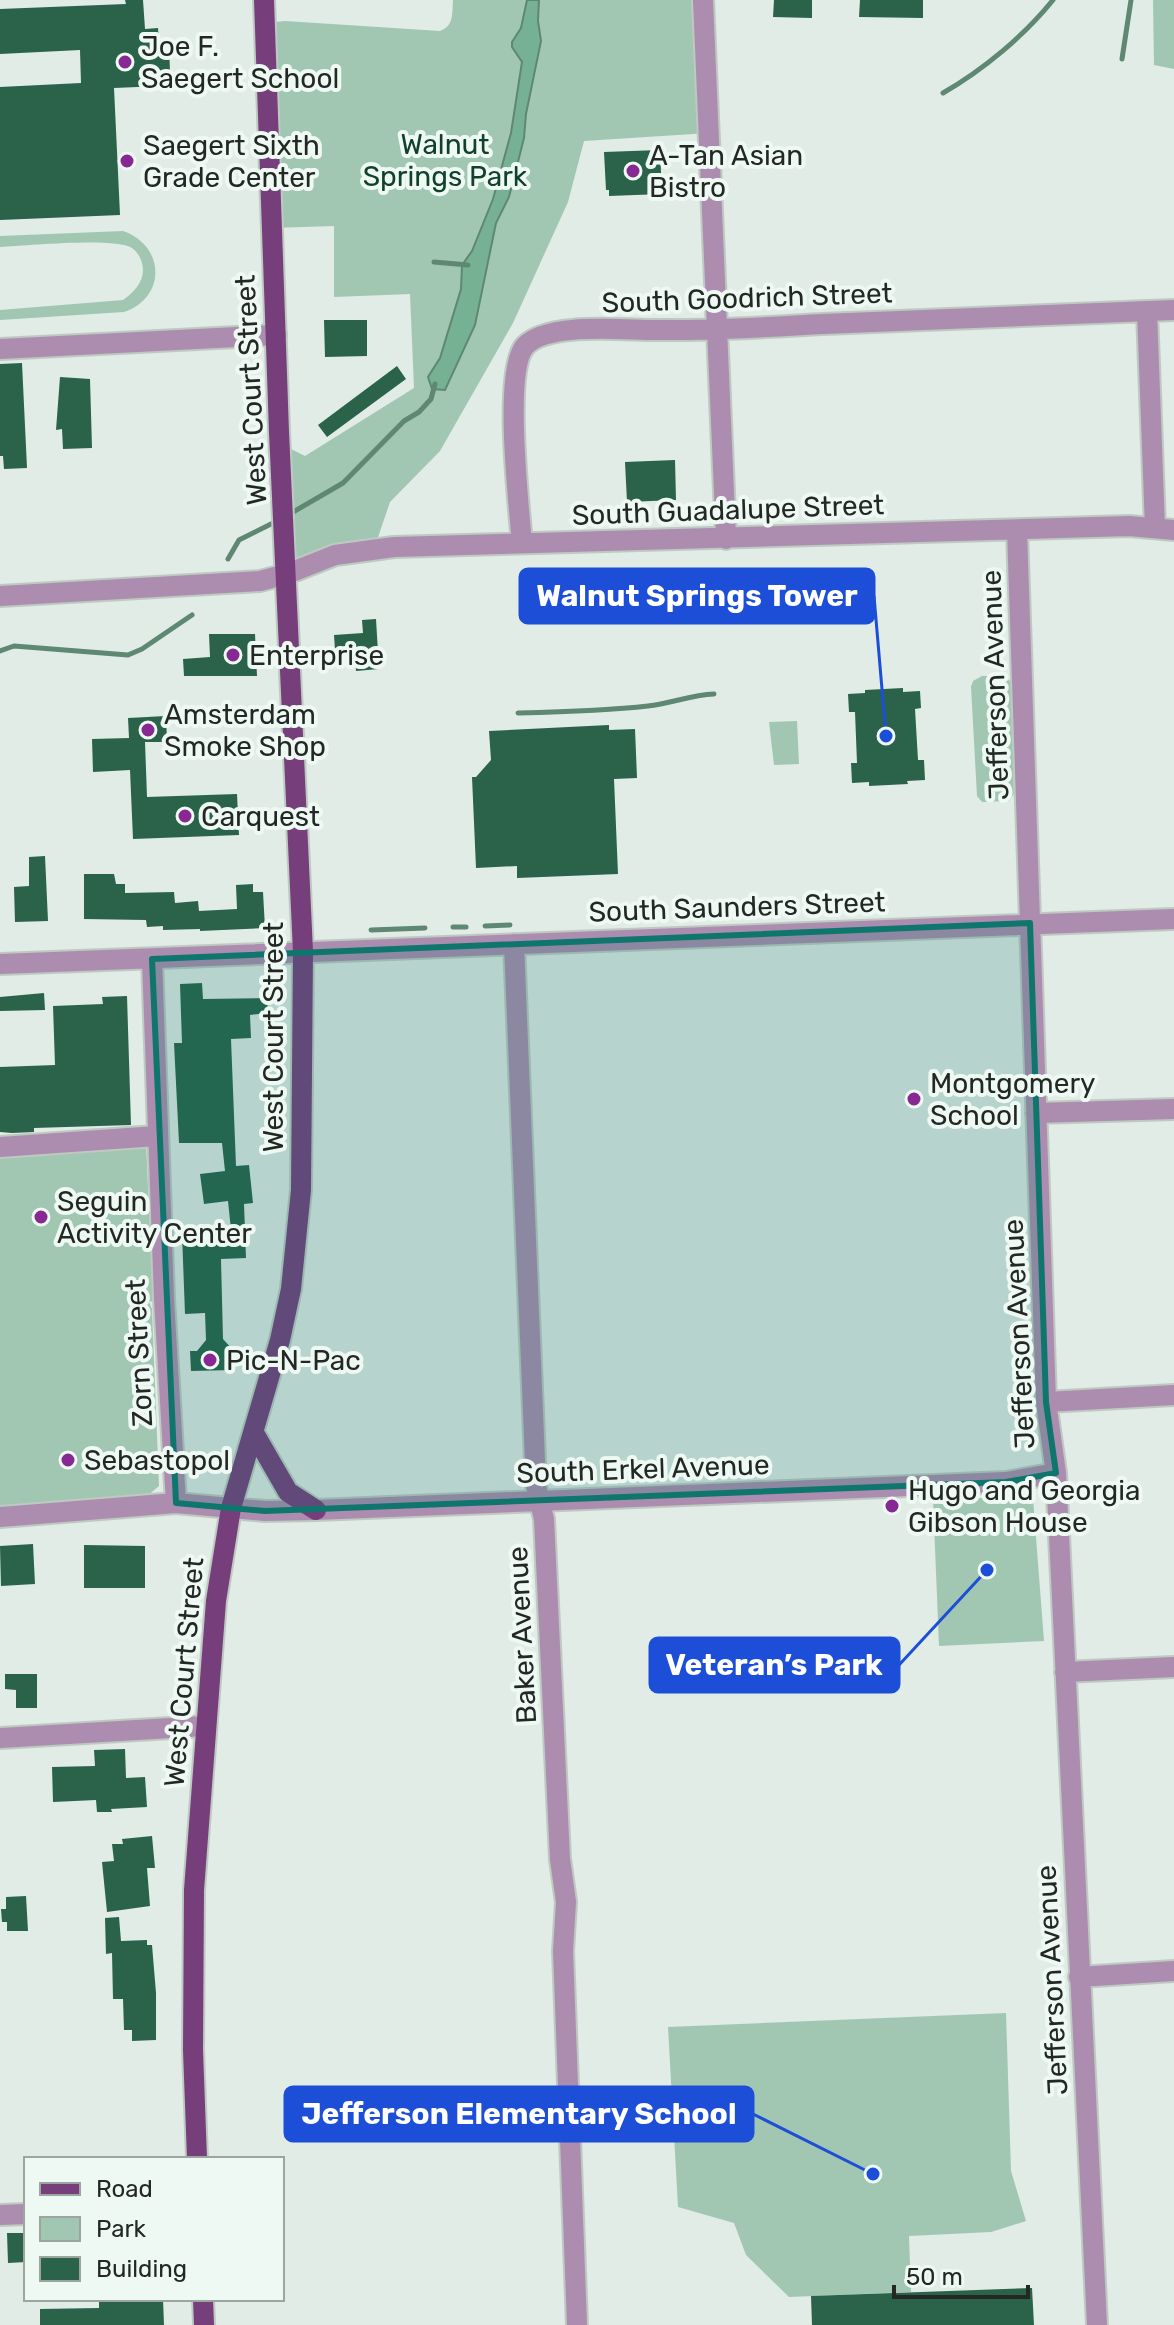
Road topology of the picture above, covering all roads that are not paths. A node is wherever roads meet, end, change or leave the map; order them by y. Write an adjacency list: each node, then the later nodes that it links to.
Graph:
1 (264, 0): 6 (main road, West Court Street)
2 (703, 0): 5 (street)
3 (1174, 310): 4 (street, South Goodrich Street)
4 (1147, 311): 5 (street, South Goodrich Street); 8 (street)
5 (718, 328): 10 (street); 11 (street, South Goodrich Street)
6 (276, 335): 7 (street); 12 (main road, West Court Street)
7 (0, 349)
8 (1164, 529): 9 (street, South Guadalupe Street)
9 (1017, 530): 10 (street, South Guadalupe Street); 15 (street, Jefferson Avenue)
10 (726, 539): 11 (street, South Guadalupe Street)
11 (522, 543): 12 (street, South Guadalupe Street)
12 (287, 574): 13 (street, South Guadalupe Street); 17 (main road, West Court Street)
13 (0, 596)
14 (1174, 919): 15 (street, South Saunders Street)
15 (1030, 923): 16 (street, South Saunders Street); 21 (street, Jefferson Avenue)
16 (514, 944): 17 (street, South Saunders Street); 28 (street, Baker Avenue)
17 (303, 952): 18 (street, South Saunders Street); 26 (main road, West Court Street)
18 (152, 959): 19 (street, South Saunders Street); 22 (street, Zorn Street)
19 (0, 964)
20 (1174, 1109): 21 (street)
21 (1036, 1113): 25 (street, Jefferson Avenue)
22 (157, 1136): 23 (street); 29 (street, Zorn Street)
23 (0, 1147)
24 (1174, 1395): 25 (street)
25 (1046, 1402): 27 (street, Jefferson Avenue)
26 (254, 1433): 30 (main road, West Court Street); 31 (main road)
27 (1056, 1473): 28 (street, South Erkel Avenue); 34 (street, Jefferson Avenue)
28 (540, 1501): 31 (street, South Erkel Avenue); 44 (street, Baker Avenue)
29 (176, 1503): 30 (street, South Erkel Avenue); 32 (street, South Erkel Avenue)
30 (231, 1508): 31 (street, South Erkel Avenue); 35 (main road, West Court Street)
31 (316, 1510)
32 (0, 1517)
33 (1174, 1667): 34 (street)
34 (1065, 1672): 38 (street, Jefferson Avenue)
35 (205, 1726): 36 (street); 39 (main road, West Court Street)
36 (0, 1738)
37 (1174, 1971): 38 (street)
38 (1079, 1977): 45 (street, Jefferson Avenue)
39 (197, 2157)
40 (24, 2214): 41 (street)
41 (0, 2215)
42 (203, 2301): 43 (main road)
43 (204, 2325)
44 (577, 2325)
45 (1097, 2325)

